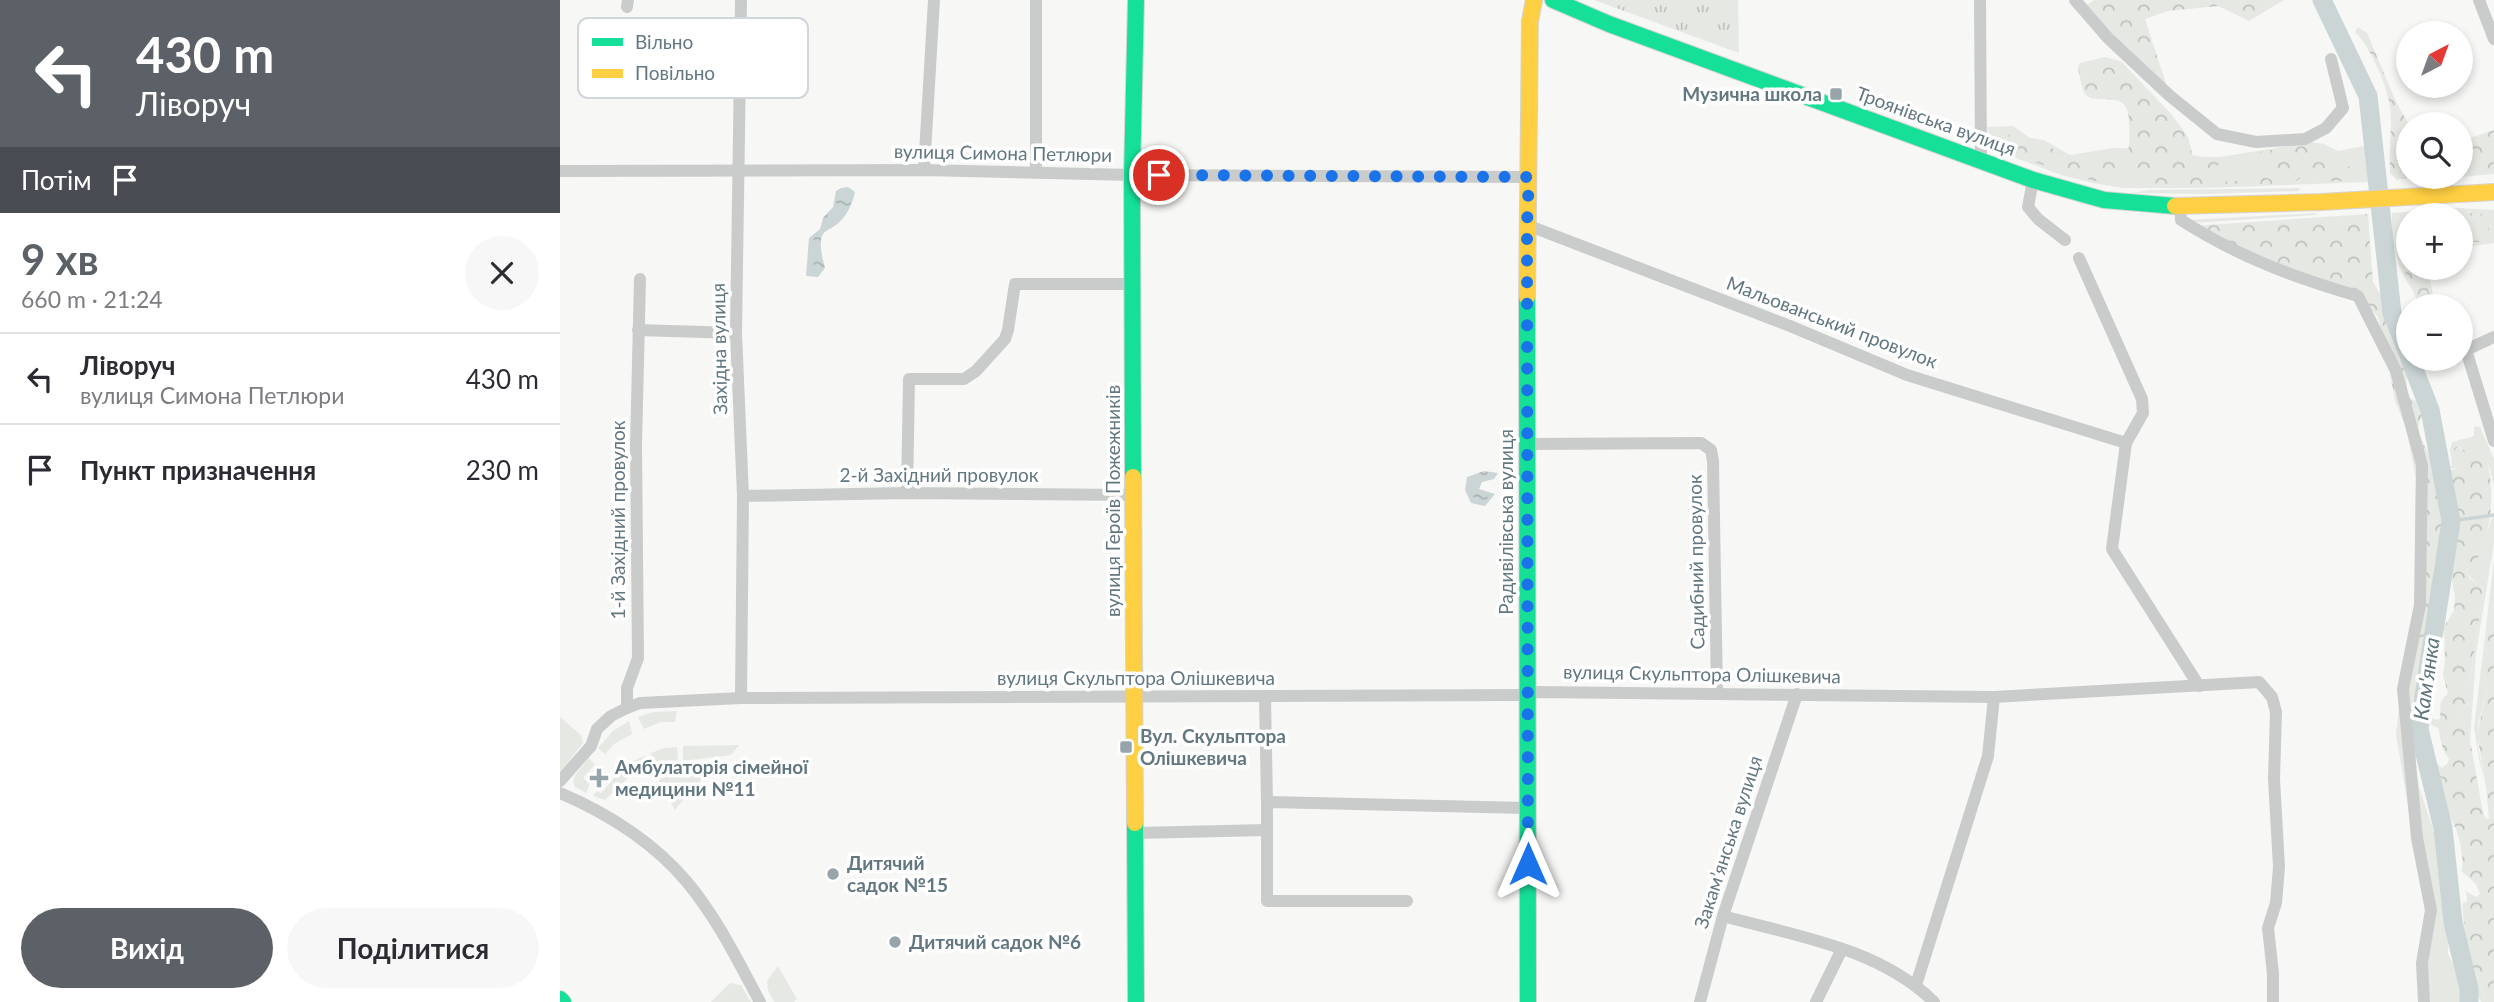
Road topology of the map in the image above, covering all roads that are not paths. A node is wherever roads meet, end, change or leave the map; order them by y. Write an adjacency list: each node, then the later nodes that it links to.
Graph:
1 (741, 0): 10 (street, Західна вулиця)
2 (934, 0): 15 (street)
3 (1036, 0): 18 (street)
4 (1136, 0): 19 (street, вулиця Героїв Пожежників)
5 (1534, 0): 20 (street, Радивілівська вулиця)
6 (1553, 0): 14 (street, Троянівська вулиця)
7 (1980, 0): 14 (street)
8 (2075, 0): 12 (street)
9 (2479, 0): 11 (street)
10 (741, 18)
11 (2494, 39)
12 (2331, 59)
13 (739, 98): 17 (street, Західна вулиця)
14 (1981, 160): 21 (street, Троянівська вулиця)
15 (924, 170): 17 (street, вулиця Симона Петлюри); 18 (street, вулиця Симона Петлюри)
16 (560, 171): 17 (street, вулиця Симона Петлюри)
17 (738, 172): 30 (street, Західна вулиця)
18 (1036, 172): 19 (street, вулиця Симона Петлюри)
19 (1132, 175): 20 (street, вулиця Симона Петлюри); 28 (street, вулиця Героїв Пожежників)
20 (1529, 177): 24 (street, Радивілівська вулиця)
21 (2033, 180): 23 (street, Троянівська вулиця); 25 (street)
22 (2489, 192): 23 (street, Троянівська вулиця)
23 (2180, 206): 64 (street)
24 (1527, 225): 33 (street, Мальованський провулок); 34 (street, Радивілівська вулиця)
25 (2065, 240)
26 (2079, 258): 33 (street)
27 (640, 279): 29 (street, 1-й Західний провулок)
28 (1133, 284): 35 (street); 36 (street, вулиця Героїв Пожежників)
29 (638, 330): 30 (street); 46 (street, 1-й Західний провулок)
30 (736, 333): 37 (street, Західна вулиця)
31 (2494, 337): 32 (street)
32 (2494, 441)
33 (2126, 443): 38 (street)
34 (1527, 444): 39 (street, Садибний провулок); 41 (street, Радивілівська вулиця)
35 (907, 493): 36 (street, 2-й Західний провулок); 37 (street, 2-й Західний провулок)
36 (1134, 495): 45 (street, вулиця Героїв Пожежників)
37 (743, 496): 44 (street, Західна вулиця)
38 (2199, 686): 43 (street, вулиця Скульптора Олішкевича); 63 (street, вулиця Скульптора Олішкевича)
39 (1717, 692): 40 (street, вулиця Скульптора Олішкевича); 41 (street, вулиця Скульптора Олішкевича)
40 (1797, 694): 43 (street, вулиця Скульптора Олішкевича); 54 (street, Закамʼянська вулиця)
41 (1527, 695): 42 (street, вулиця Скульптора Олішкевича); 50 (street, Радивілівська вулиця)
42 (1265, 696): 45 (street, вулиця Скульптора Олішкевича); 49 (street)
43 (1994, 697): 56 (street)
44 (741, 698): 45 (street, вулиця Скульптора Олішкевича); 46 (street, вулиця Скульптора Олішкевича)
45 (1136, 698): 52 (street, вулиця Героїв Пожежників)
46 (627, 708): 47 (street, вулиця Скульптора Олішкевича)
47 (560, 781)
48 (560, 793): 57 (street)
49 (1267, 802): 50 (street); 51 (street)
50 (1528, 808): 59 (street, Радивілівська вулиця)
51 (1267, 830): 52 (street); 53 (street)
52 (1136, 833): 58 (street, вулиця Героїв Пожежників)
53 (1407, 901)
54 (1723, 916): 55 (street); 60 (street, Закамʼянська вулиця)
55 (1842, 949): 56 (street); 61 (street)
56 (1916, 985): 62 (street)
57 (760, 1002)
58 (1136, 1002)
59 (1528, 1002)
60 (1700, 1002)
61 (1816, 1002)
62 (1934, 1002)
63 (2273, 1002)
64 (2424, 1002)

